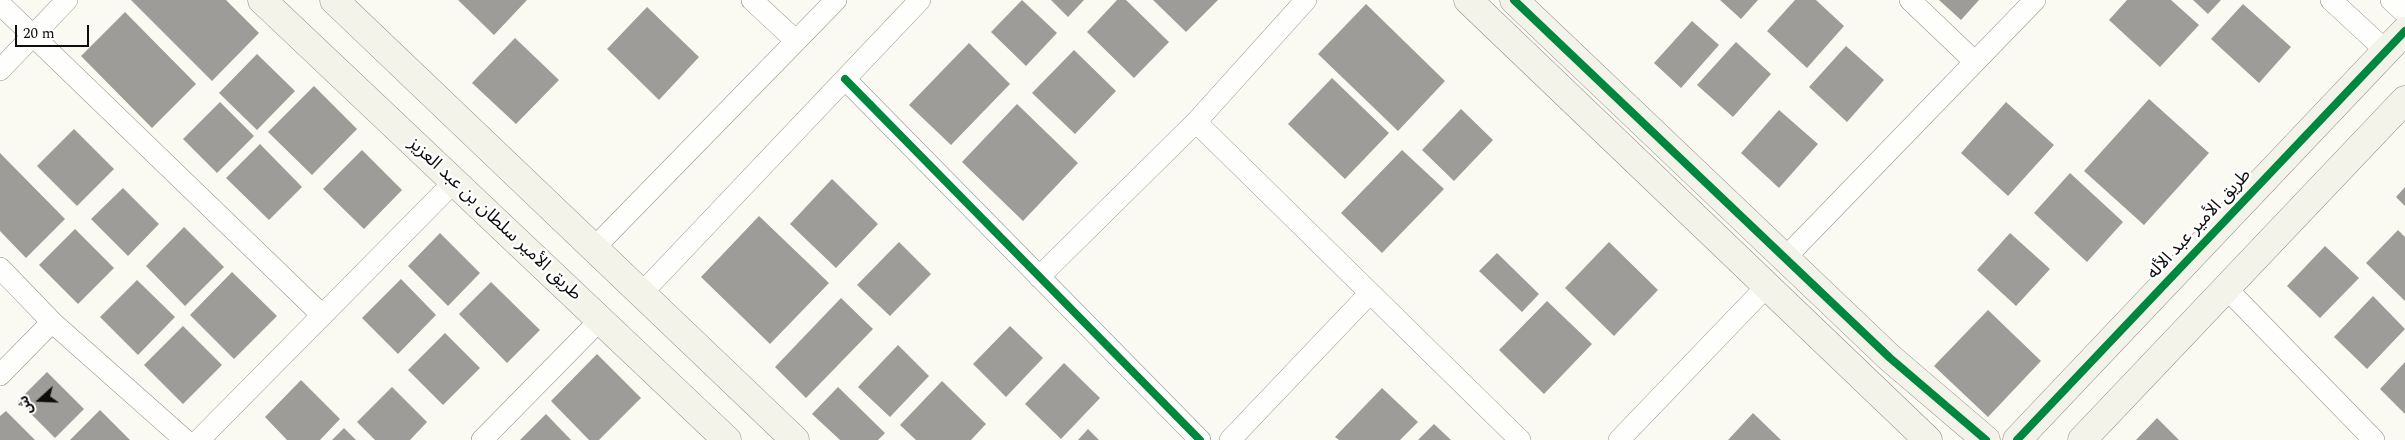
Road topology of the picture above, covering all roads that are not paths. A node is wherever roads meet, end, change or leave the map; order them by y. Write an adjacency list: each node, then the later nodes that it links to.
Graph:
1 (67, 0): 17 (street)
2 (262, 0): 25 (street, طريق الأمير سلطان بن عبد العزيز)
3 (334, 0): 26 (street)
4 (752, 0): 18 (street)
5 (836, 0): 18 (street)
6 (920, 0): 22 (street)
7 (1306, 0): 24 (street)
8 (1468, 0): 30 (street)
9 (1514, 0): 27 (street)
10 (1910, 0): 20 (street)
11 (2035, 0): 20 (street)
12 (2331, 0): 19 (street)
13 (2391, 0): 15 (street)
14 (0, 4): 17 (street)
15 (2405, 13)
16 (2405, 30): 19 (street, طريق الأمير عبد الأله)
17 (34, 35): 21 (street); 34 (street)
18 (796, 41): 26 (street)
19 (2385, 50): 49 (street, طريق الأمير عبد الأله)
20 (1975, 62): 27 (street)
21 (0, 70)
22 (845, 79): 29 (street); 33 (street)
23 (2405, 100): 31 (street)
24 (1196, 122): 29 (street); 32 (street)
25 (454, 182): 34 (street); 35 (street, طريق الأمير سلطان بن عبد العزيز)
26 (594, 248): 33 (street)
27 (1785, 258): 48 (street)
28 (0, 268): 36 (street)
29 (1039, 276): 43 (street)
30 (1767, 286): 46 (street); 47 (street)
31 (2226, 288): 50 (street); 51 (street)
32 (1370, 293): 44 (street); 45 (street)
33 (642, 294): 42 (street)
34 (322, 315): 39 (street)
35 (600, 320): 40 (street); 41 (street, طريق الأمير سلطان بن عبد العزيز)
36 (52, 322): 37 (street); 38 (street)
37 (0, 375)
38 (185, 440)
39 (199, 440)
40 (482, 440)
41 (727, 440)
42 (795, 440)
43 (1200, 440)
44 (1230, 440)
45 (1520, 440)
46 (1619, 440)
47 (1928, 440)
48 (1986, 440)
49 (2017, 440)
50 (2082, 440)
51 (2374, 440)

